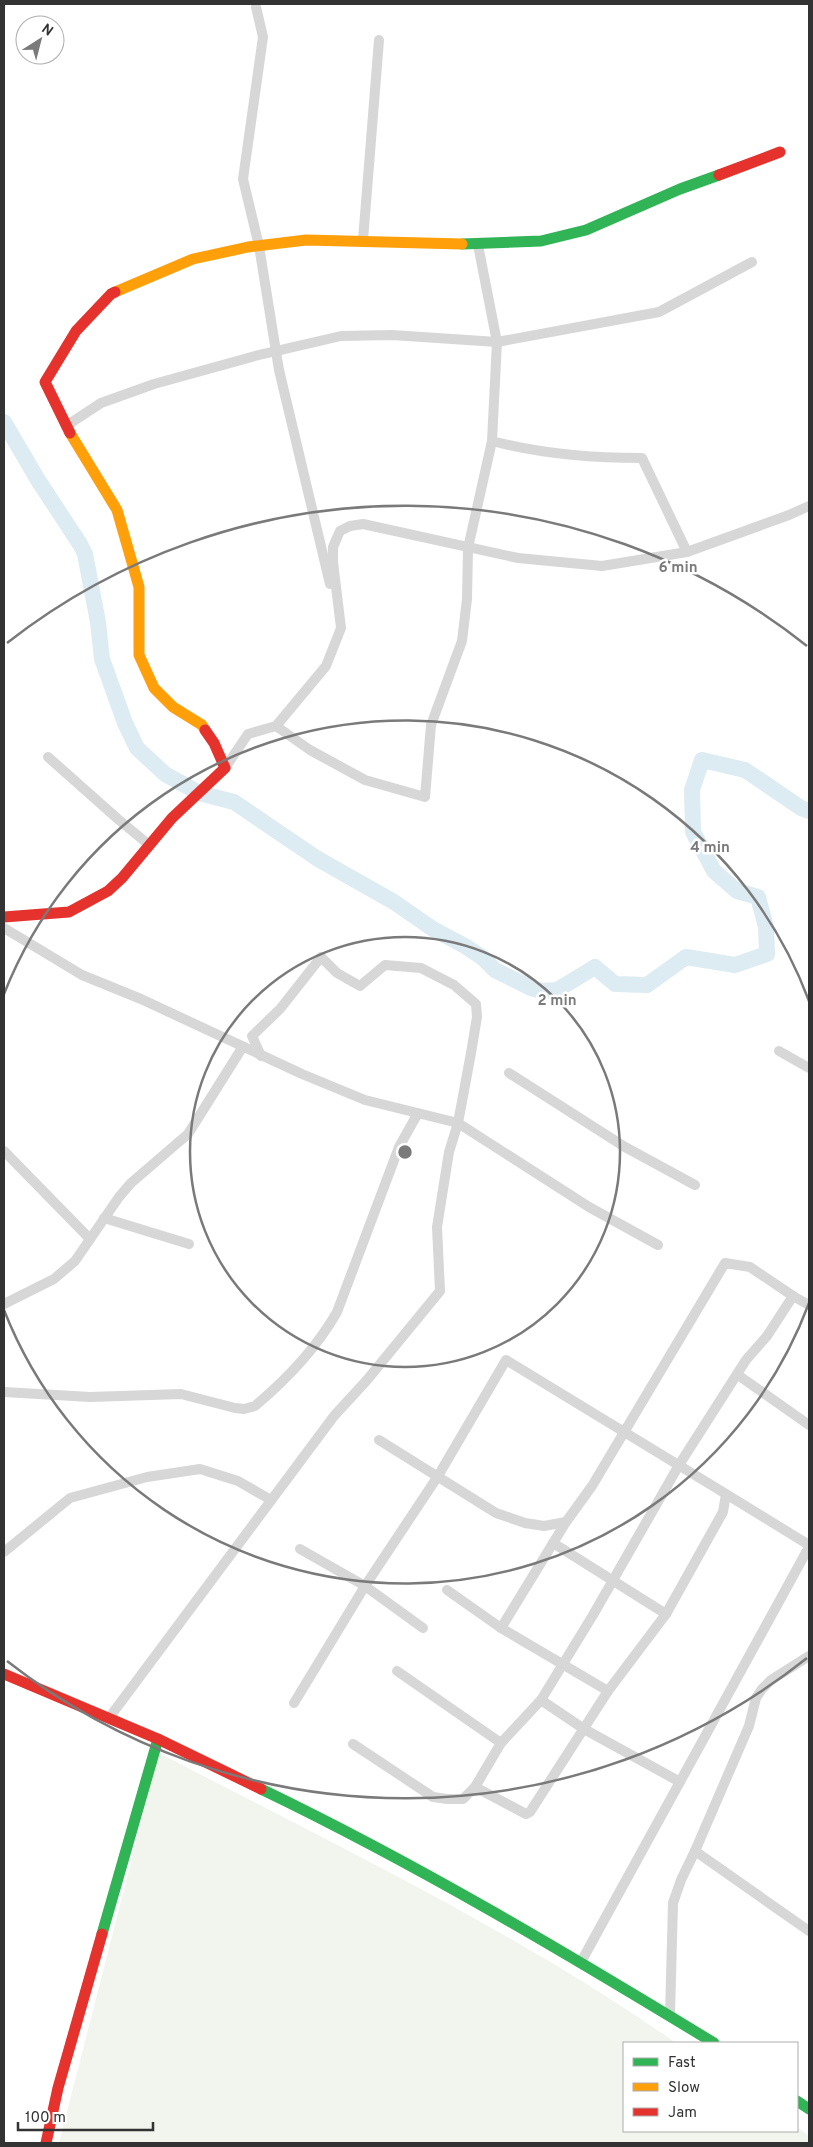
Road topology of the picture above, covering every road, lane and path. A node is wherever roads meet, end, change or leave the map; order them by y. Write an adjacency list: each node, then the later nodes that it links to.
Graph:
1 (256, 7): 6 (street)
2 (379, 40): 4 (street)
3 (780, 152): 5 (street)
4 (363, 240): 5 (street); 6 (street)
5 (478, 245): 8 (street)
6 (259, 246): 9 (street); 10 (street)
7 (752, 262): 8 (street)
8 (497, 342): 9 (street); 11 (street)
9 (276, 351): 10 (street); 15 (street)
10 (66, 426): 18 (street)
11 (492, 441): 13 (street); 14 (street)
12 (809, 506): 14 (street)
13 (468, 548): 14 (street); 15 (street); 16 (street)
14 (687, 552)
15 (341, 628): 16 (street)
16 (276, 726): 18 (street)
17 (48, 756): 19 (street)
18 (225, 768): 19 (street)
19 (148, 844): 20 (street)
20 (4, 917)
21 (4, 928): 22 (street)
22 (242, 1048): 24 (street); 31 (street)
23 (779, 1051): 25 (street)
24 (261, 1056): 27 (street); 28 (street)
25 (809, 1068)
26 (508, 1073): 30 (street)
27 (418, 1113): 28 (street); 39 (street)
28 (458, 1123): 34 (street); 46 (street)
29 (4, 1151): 32 (street)
30 (695, 1185)
31 (104, 1218): 32 (street); 33 (street)
32 (90, 1239): 36 (street)
33 (189, 1244)
34 (658, 1245)
35 (793, 1296): 37 (street); 38 (street); 41 (street)
36 (4, 1304)
37 (809, 1305)
38 (738, 1375): 40 (street); 43 (street)
39 (4, 1392)
40 (809, 1425)
41 (624, 1432): 43 (street); 44 (street); 47 (street)
42 (379, 1440): 44 (street)
43 (679, 1465): 45 (street); 52 (street)
44 (438, 1476): 47 (street); 53 (street)
45 (726, 1494): 49 (street); 55 (street)
46 (271, 1500): 51 (street); 65 (street)
47 (566, 1522): 48 (street)
48 (553, 1543): 52 (street); 57 (street)
49 (809, 1546): 70 (street)
50 (300, 1549): 53 (street)
51 (4, 1552)
52 (611, 1580): 55 (street); 59 (street)
53 (364, 1586): 56 (street); 64 (street)
54 (447, 1590): 57 (street)
55 (666, 1614): 62 (street)
56 (423, 1628)
57 (501, 1628): 59 (street)
58 (809, 1656): 72 (street)
59 (563, 1664): 62 (street); 63 (street)
60 (397, 1671): 68 (street)
61 (4, 1674): 65 (street)
62 (608, 1691): 66 (street)
63 (540, 1700): 66 (street); 68 (street)
64 (294, 1703)
65 (109, 1718): 67 (street)
66 (584, 1729): 70 (street); 71 (street)
67 (158, 1739): 74 (street); 79 (street)
68 (501, 1743): 71 (street)
69 (353, 1744): 71 (street)
70 (680, 1782): 74 (street)
71 (475, 1787)
72 (696, 1851): 73 (street); 75 (street)
73 (809, 1931)
74 (581, 1962): 75 (street)
75 (670, 2015): 76 (street)
76 (712, 2042)
77 (798, 2102): 78 (street)
78 (809, 2109)
79 (46, 2143)

